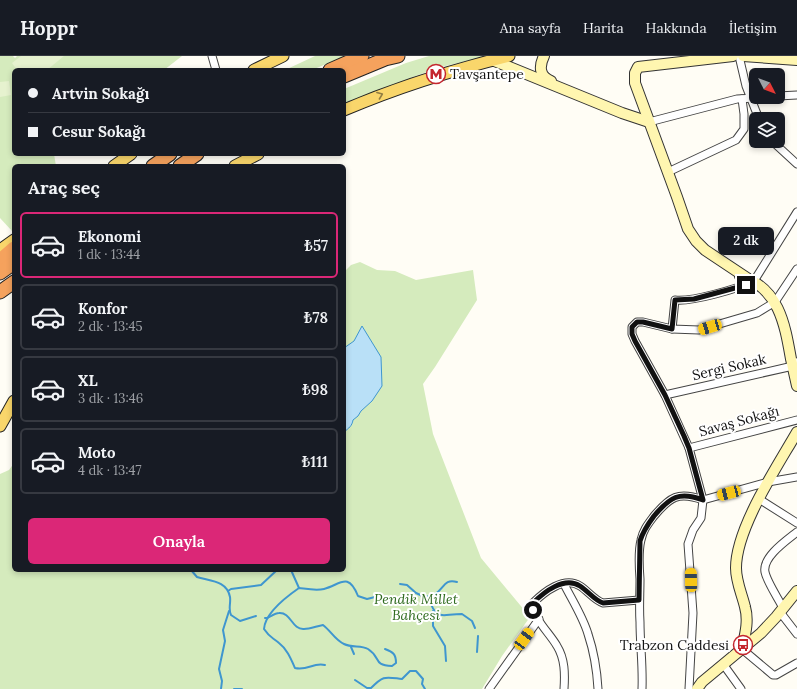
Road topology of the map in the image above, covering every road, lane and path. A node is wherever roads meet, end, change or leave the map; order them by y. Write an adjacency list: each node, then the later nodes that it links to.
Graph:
1 (212, 56): 12 (street)
2 (362, 56): 15 (highway)
3 (398, 56): 16 (highway)
4 (508, 56): 10 (main road)
5 (544, 56): 23 (street)
6 (733, 56): 24 (street)
7 (739, 56): 17 (street)
8 (743, 56): 11 (street)
9 (281, 57): 13 (main road); 14 (main road)
10 (492, 60): 22 (main road, one-way to 10); 23 (street)
11 (797, 60)
12 (215, 68)
13 (258, 68)
14 (273, 68)
15 (335, 68)
16 (346, 75)
17 (749, 94)
18 (797, 95): 19 (street)
19 (785, 96)
20 (742, 99): 21 (street); 24 (street); 35 (street)
21 (749, 99)
22 (346, 109)
23 (634, 116): 24 (street)
24 (649, 122): 35 (street)
25 (780, 148): 34 (street)
26 (128, 156): 30 (main road)
27 (167, 156): 31 (highway)
28 (194, 156): 32 (highway)
29 (253, 156): 33 (main road)
30 (117, 164)
31 (156, 164)
32 (183, 164)
33 (239, 164)
34 (797, 164)
35 (668, 172): 44 (street)
36 (797, 212): 44 (street)
37 (12, 241): 38 (main road)
38 (0, 250)
39 (12, 250): 40 (highway)
40 (0, 260)
41 (12, 264): 43 (highway)
42 (797, 269): 47 (street)
43 (0, 273)
44 (750, 280): 47 (street); 48 (street)
45 (12, 283): 46 (highway)
46 (0, 292)
47 (775, 302): 48 (street); 49 (street)
48 (672, 329): 51 (street)
49 (795, 364): 50 (street); 51 (street, Sergi Sokak)
50 (797, 386)
51 (665, 395): 58 (street)
52 (12, 402): 54 (main road)
53 (12, 404): 56 (main road)
54 (0, 413)
55 (797, 420): 58 (street, Savaş Sokağı)
56 (0, 426)
57 (797, 432): 60 (street)
58 (689, 448): 62 (street)
59 (797, 477): 60 (street)
60 (768, 482): 61 (street); 62 (street)
61 (759, 499): 63 (street); 71 (street)
62 (703, 500): 67 (street); 78 (street)
63 (797, 523)
64 (797, 532): 68 (street)
65 (564, 584): 67 (street); 69 (street); 76 (street)
66 (797, 591): 68 (street)
67 (639, 600): 77 (street)
68 (782, 610): 70 (street); 71 (street)
69 (539, 619): 74 (street); 75 (street)
70 (797, 634)
71 (742, 649): 72 (street); 73 (street)
72 (797, 663)
73 (723, 664): 79 (street); 80 (street)
74 (489, 689)
75 (564, 689)
76 (598, 689)
77 (642, 689)
78 (689, 689)
79 (697, 689)
80 (741, 689)

